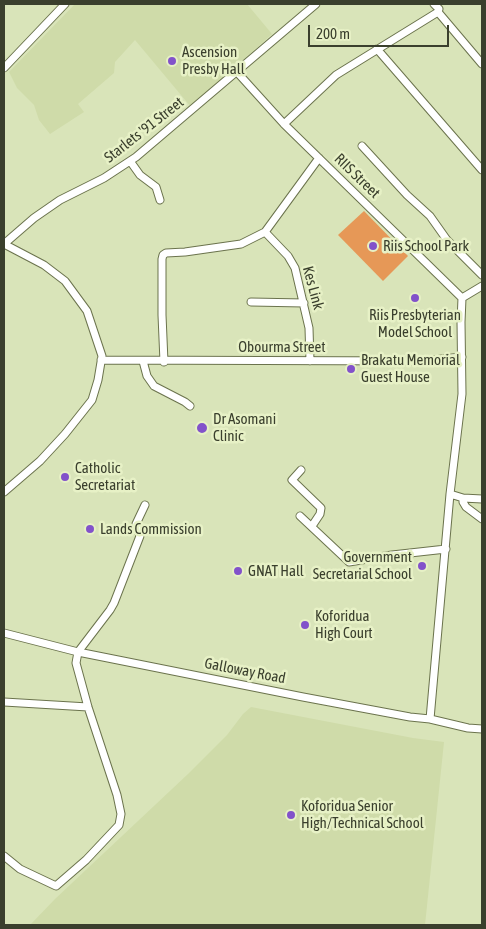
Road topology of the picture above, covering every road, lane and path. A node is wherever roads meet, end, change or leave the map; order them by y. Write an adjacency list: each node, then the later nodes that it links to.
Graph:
1 (64, 4): 7 (street)
2 (316, 4): 8 (street, Starlets '91 Street)
3 (434, 4): 4 (street)
4 (438, 12): 5 (street); 6 (street)
5 (377, 49): 9 (street); 13 (street)
6 (482, 64)
7 (4, 68)
8 (236, 72): 9 (street, RIIS Street); 12 (street, Starlets '91 Street)
9 (284, 124): 11 (street, RIIS Street)
10 (362, 146): 17 (street)
11 (319, 158): 15 (street); 19 (street, RIIS Street)
12 (130, 161): 14 (street); 16 (street, Starlets '91 Street)
13 (482, 170)
14 (160, 200)
15 (265, 232): 21 (street, Kes Link); 26 (street)
16 (4, 244): 23 (street)
17 (482, 275)
18 (482, 286): 19 (street)
19 (462, 298): 22 (street)
20 (251, 302): 21 (street)
21 (304, 303): 25 (street, Kes Link)
22 (462, 357): 25 (street, Obourma Street); 30 (street)
23 (102, 360): 24 (street, Obourma Street); 29 (street)
24 (143, 361): 26 (street, Obourma Street); 27 (street)
25 (310, 361): 26 (street, Obourma Street)
26 (164, 362)
27 (190, 406)
28 (301, 470): 36 (street)
29 (4, 492)
30 (450, 494): 31 (street); 37 (street)
31 (463, 498): 32 (street); 35 (street)
32 (482, 499)
33 (145, 505): 39 (street)
34 (300, 516): 36 (street)
35 (482, 519)
36 (312, 526): 37 (street)
37 (446, 549): 42 (street)
38 (4, 633): 39 (street, Galloway Road)
39 (78, 652): 41 (street); 42 (street, Galloway Road)
40 (4, 702): 41 (street)
41 (88, 706): 44 (street)
42 (430, 719): 43 (street, Galloway Road)
43 (482, 729)
44 (4, 856)

